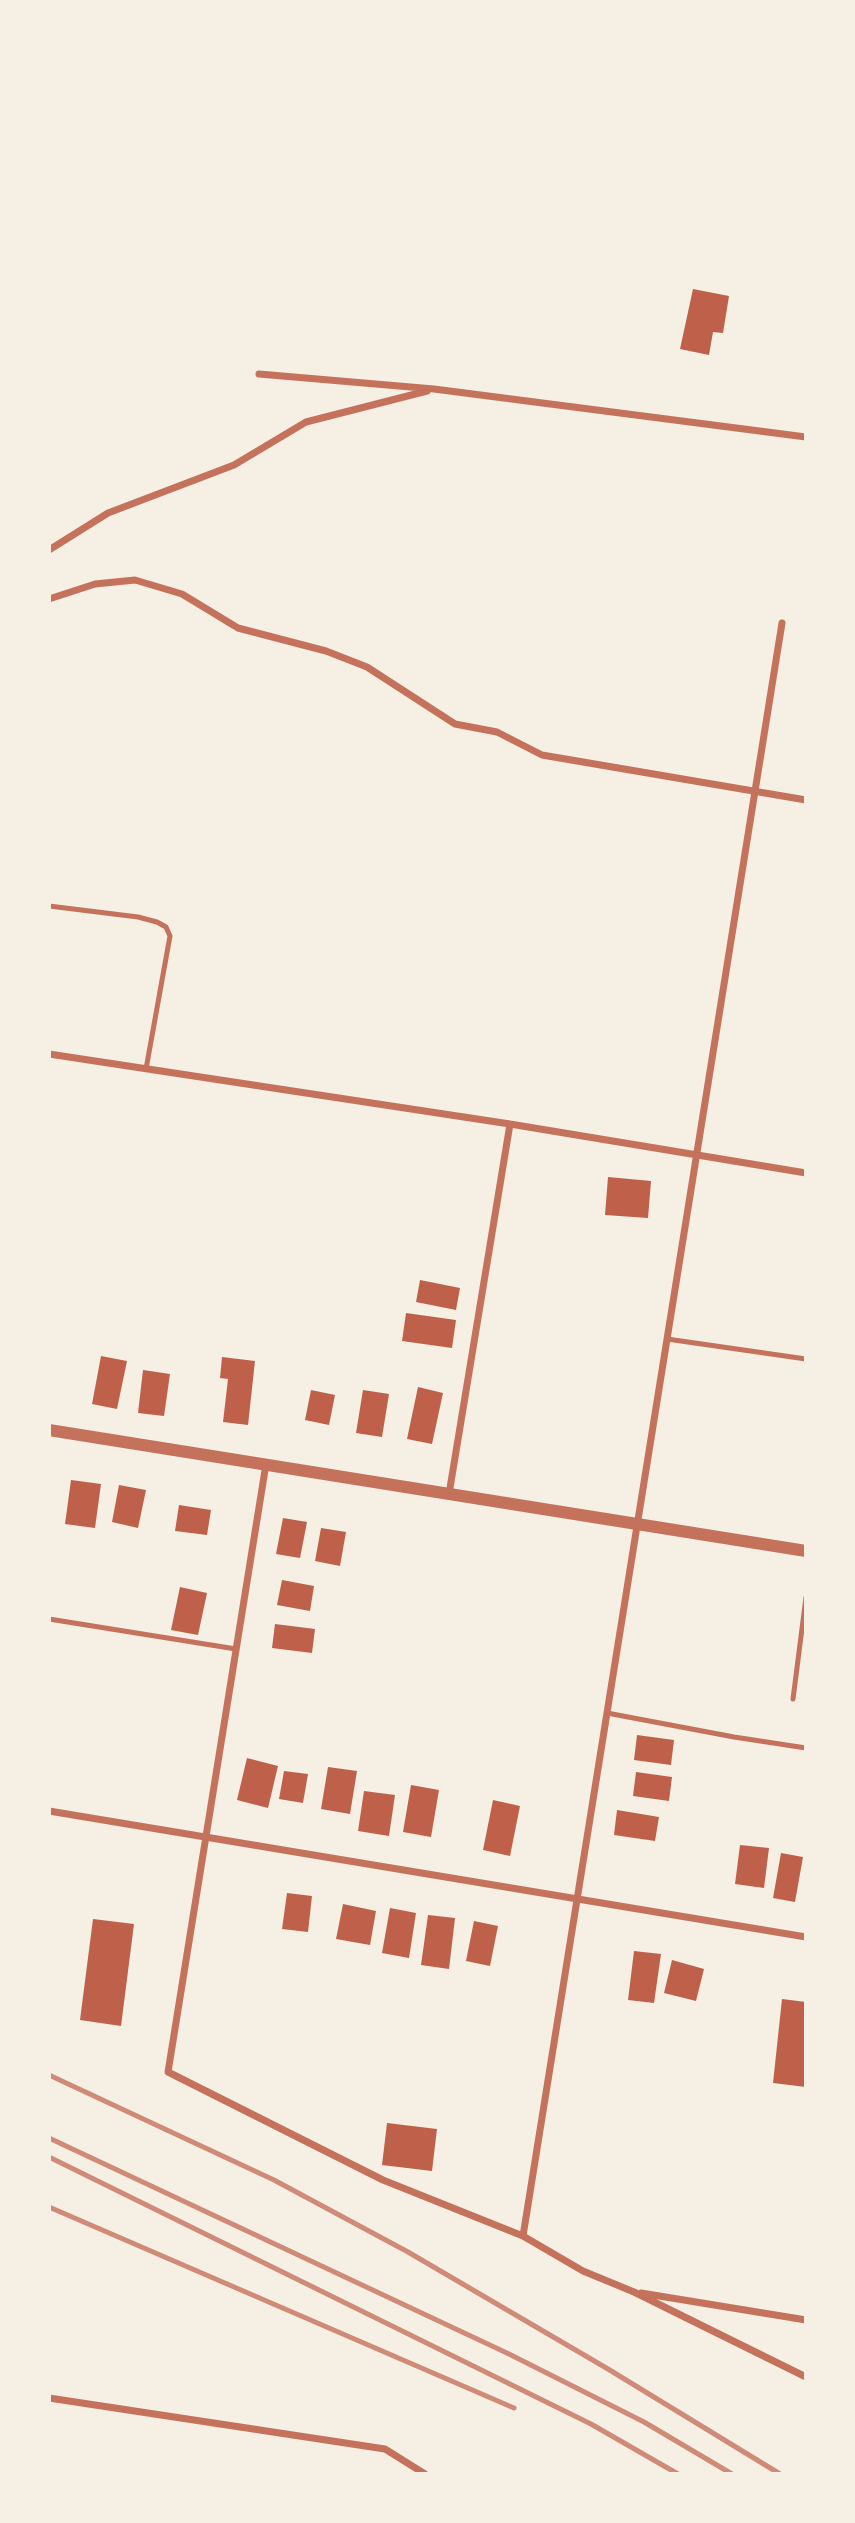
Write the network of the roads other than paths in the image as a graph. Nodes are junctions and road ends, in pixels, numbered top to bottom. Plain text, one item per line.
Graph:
1 (259, 374) dead end
2 (434, 389) junction
3 (806, 437) edge
4 (49, 550) edge
5 (49, 599) edge
6 (782, 623) dead end
7 (755, 792) junction
8 (806, 800) edge
9 (49, 906) edge
10 (49, 1054) edge
11 (146, 1069) junction
12 (510, 1124) junction
13 (697, 1154) junction
14 (806, 1172) edge
15 (667, 1339) junction
16 (806, 1359) edge
17 (49, 1430) edge
18 (266, 1464) junction
19 (449, 1494) junction
20 (638, 1525) junction
21 (806, 1551) edge
22 (806, 1597) edge
23 (49, 1619) edge
24 (804, 1625) edge
25 (236, 1649) junction
26 (793, 1699) dead end
27 (607, 1713) junction
28 (806, 1748) edge
29 (49, 1811) edge
30 (206, 1838) junction
31 (577, 1899) junction
32 (806, 1937) edge
33 (523, 2236) junction
34 (634, 2292) junction
35 (806, 2320) edge
36 (806, 2377) edge
37 (49, 2398) edge
38 (425, 2474) edge

1 - 2 street
2 - 3 street
2 - 4 street
5 - 7 street
6 - 7 street
7 - 8 street
7 - 13 street
9 - 11 lane
10 - 11 street
11 - 12 street
12 - 13 street
12 - 19 street
13 - 14 street
13 - 15 street
15 - 16 lane
15 - 20 street
17 - 18 street
18 - 19 street
18 - 25 street
19 - 20 street
20 - 21 street
20 - 27 street
22 - 24 lane
23 - 25 lane
24 - 26 lane
25 - 30 street
27 - 28 lane
27 - 31 street
29 - 30 street
30 - 31 street
30 - 33 street
31 - 32 street
31 - 33 street
33 - 34 street
34 - 35 street
34 - 36 street
37 - 38 street

